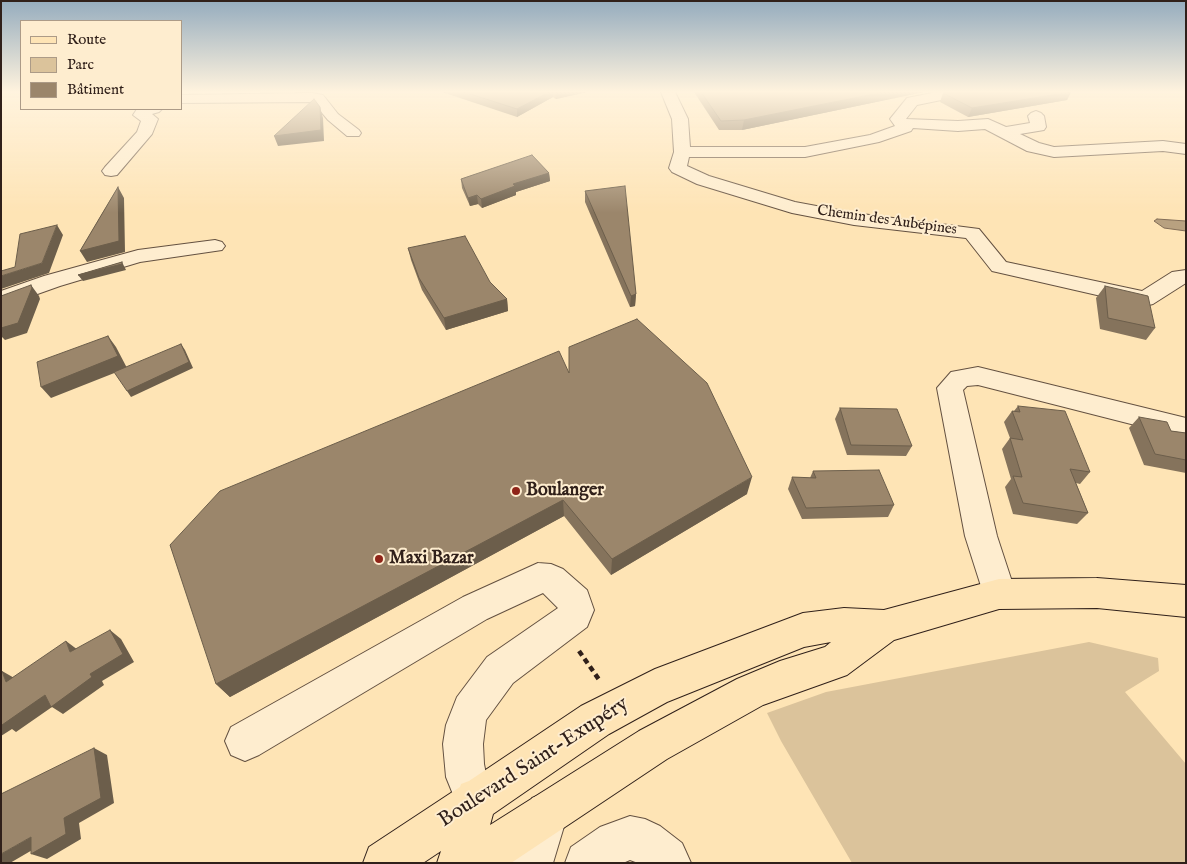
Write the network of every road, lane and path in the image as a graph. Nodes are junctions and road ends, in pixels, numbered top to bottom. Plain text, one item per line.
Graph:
1 (145, 132) edge
2 (681, 132) edge
3 (893, 132) edge
4 (1002, 132) edge
5 (1186, 149) edge
6 (682, 152) junction
7 (111, 171) dead end
8 (215, 246) dead end
9 (1186, 276) edge
10 (1, 300) edge
11 (1186, 428) edge
12 (999, 594) junction
13 (1186, 601) edge
14 (884, 626) junction
15 (577, 649) dead end
16 (594, 672) dead end
17 (245, 741) dead end
18 (476, 799) junction
19 (548, 813) junction
20 (385, 863) edge
21 (458, 863) edge
22 (474, 863) edge
23 (531, 863) edge
24 (587, 863) edge
25 (669, 863) edge

1 - 7 street
2 - 6 street, Chemin des Aubépines
3 - 6 street
4 - 5 street
6 - 9 street, Chemin des Aubépines
8 - 10 street
11 - 12 street
12 - 13 main road, Boulevard Saint-Exupéry
12 - 14 main road, Boulevard Saint-Exupéry
14 - 18 main road, Boulevard Saint-Exupéry
14 - 19 main road
15 - 16 path
17 - 18 street
18 - 20 main road, Boulevard Saint-Exupéry
18 - 21 main road
19 - 22 main road
19 - 23 street
24 - 25 street

